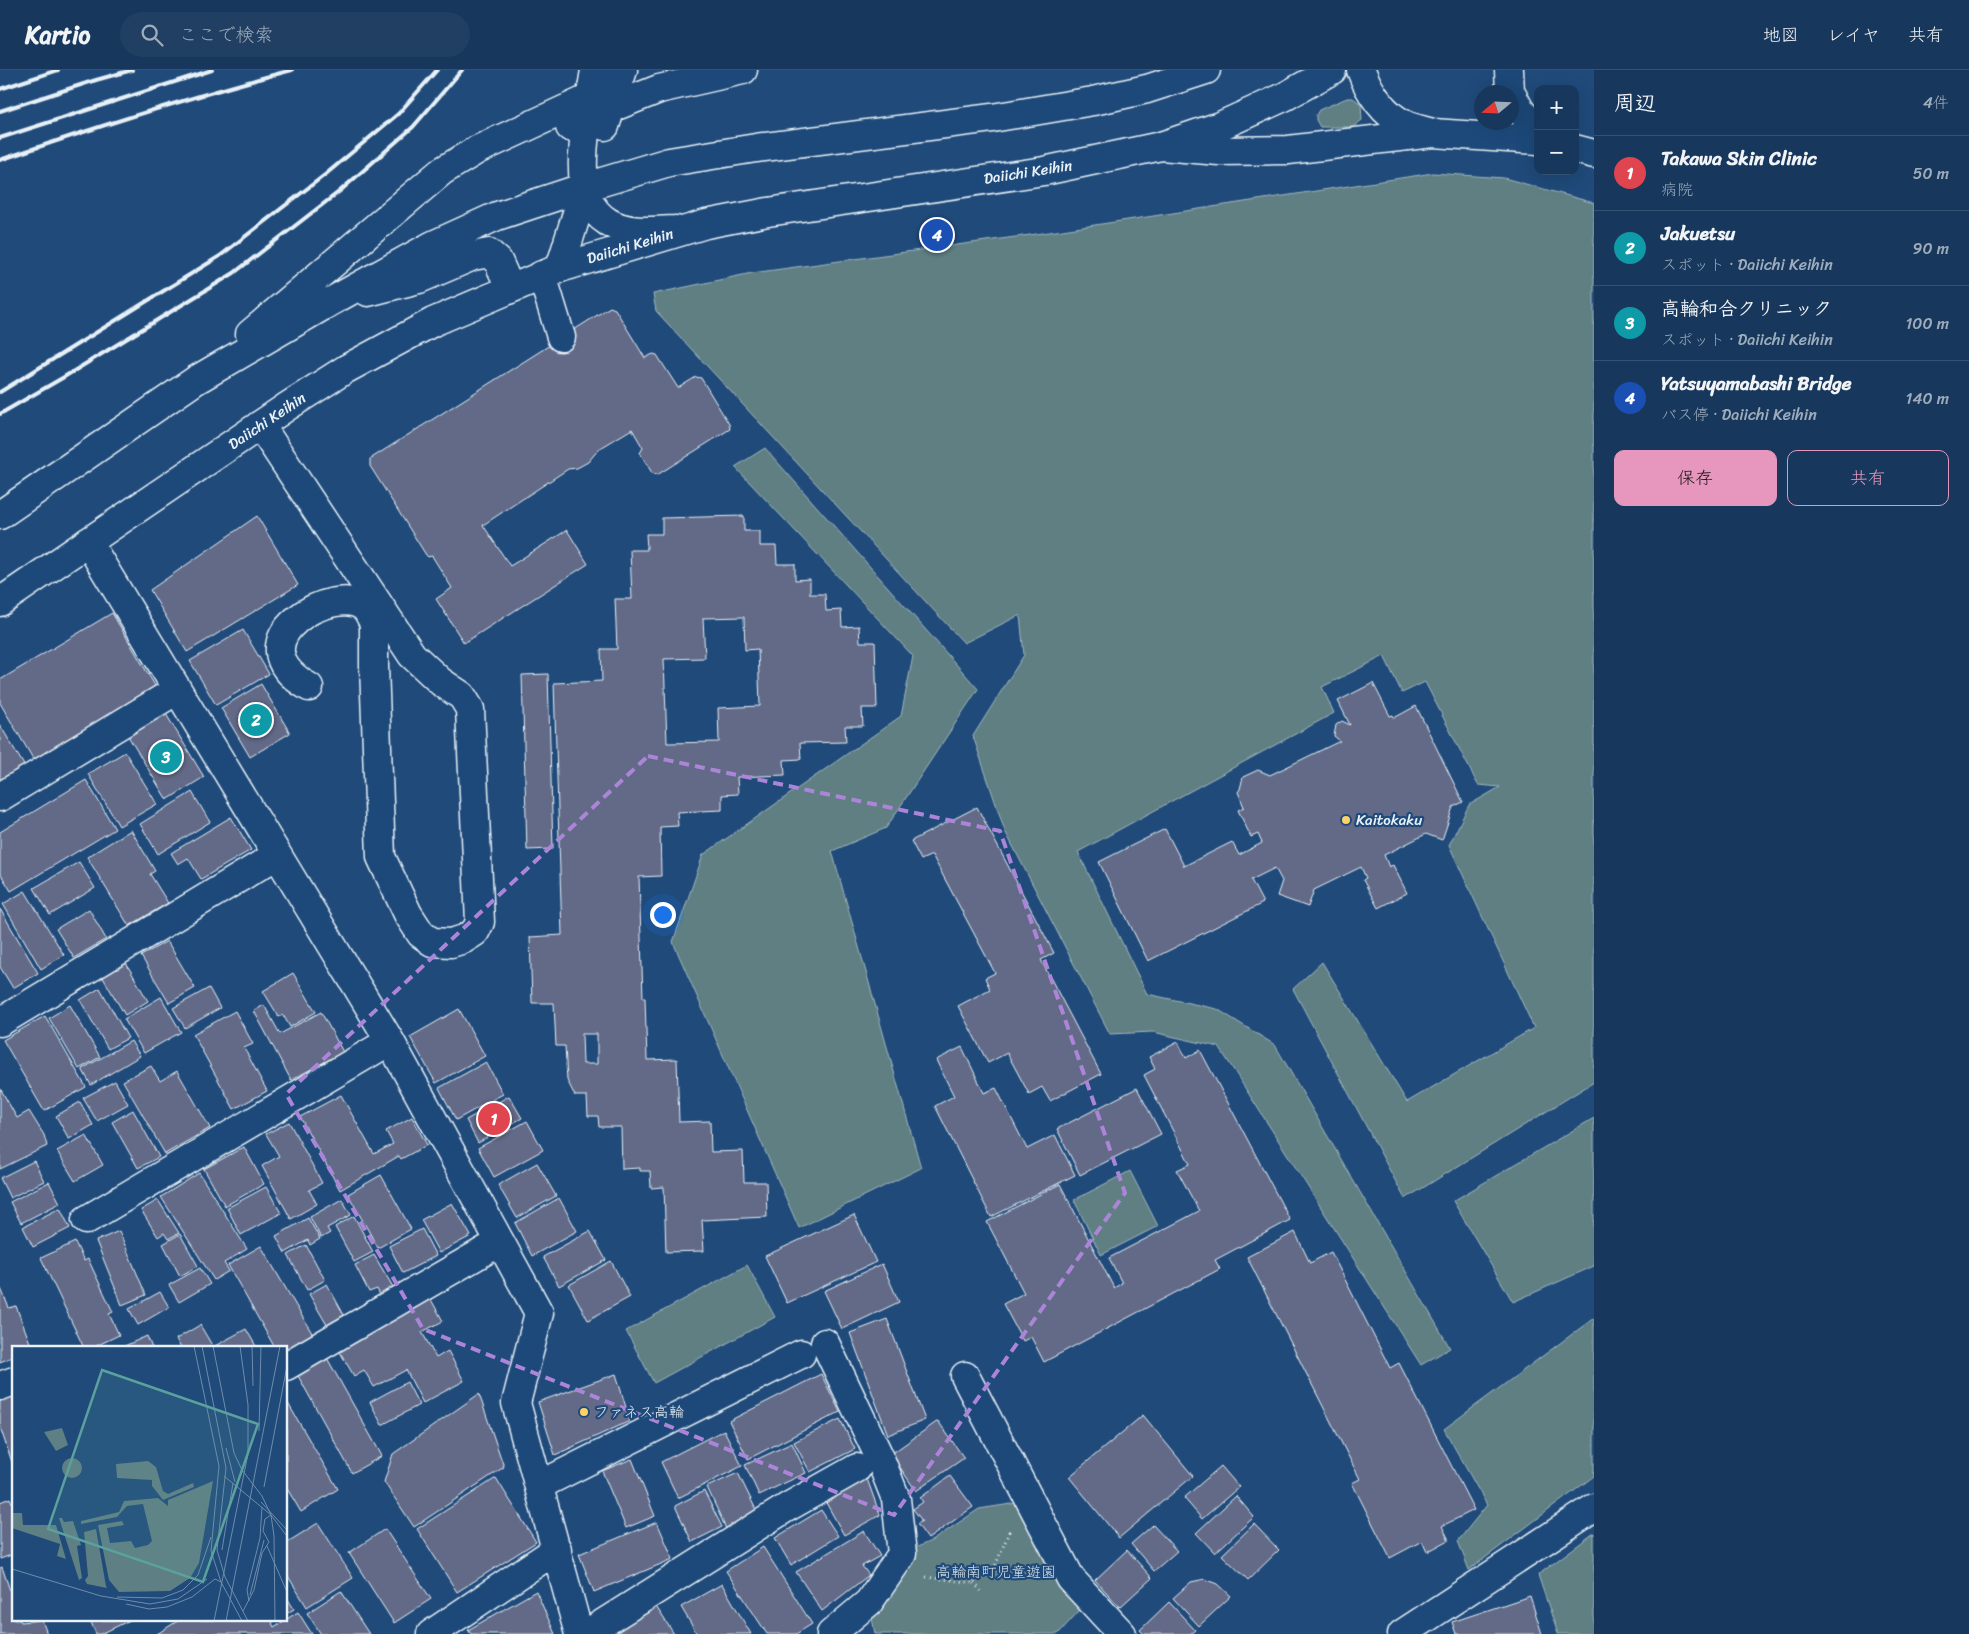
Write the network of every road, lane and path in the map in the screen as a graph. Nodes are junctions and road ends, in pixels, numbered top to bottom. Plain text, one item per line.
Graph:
1 (595, 70) edge
2 (623, 70) edge
3 (743, 70) edge
4 (1206, 70) edge
5 (1332, 70) edge
6 (1361, 70) edge
7 (1509, 70) edge
8 (1510, 85) edge
9 (597, 108) junction
10 (1519, 108) edge
11 (1537, 130) edge
12 (1433, 133) junction
13 (1534, 140) edge
14 (1161, 146) junction
15 (1579, 149) edge
16 (1594, 154) edge
17 (585, 187) junction
18 (685, 230) junction
19 (551, 272) junction
20 (510, 288) junction
21 (330, 302) junction
22 (561, 337) dead end
23 (196, 380) junction
24 (260, 425) junction
25 (0, 515) edge
26 (88, 542) junction
27 (374, 598) junction
28 (0, 602) edge
29 (375, 625) junction
30 (309, 687) dead end
31 (177, 690) junction
32 (0, 797) edge
33 (277, 855) junction
34 (0, 1022) edge
35 (390, 1041) junction
36 (86, 1220) dead end
37 (500, 1242) junction
38 (288, 1365) edge
39 (965, 1376) dead end
40 (12, 1381) edge
41 (0, 1386) edge
42 (857, 1468) dead end
43 (540, 1485) junction
44 (1594, 1508) edge
45 (1014, 1538) dead end
46 (557, 1549) junction
47 (954, 1581) dead end
48 (974, 1583) junction
49 (981, 1591) dead end
50 (1413, 1630) edge
51 (431, 1634) edge
52 (580, 1634) edge
53 (586, 1634) edge
54 (831, 1634) edge
55 (1122, 1634) edge

1 - 9 main road
2 - 9 main road
3 - 9 main road
4 - 17 main road
5 - 14 main road, Daiichi Keihin
6 - 12 main road
7 - 8 main road
9 - 17 main road
9 - 23 main road
10 - 11 main road
12 - 13 main road
12 - 14 main road
14 - 18 main road, Daiichi Keihin
15 - 16 main road
17 - 18 main road
17 - 19 main road
17 - 21 main road
18 - 19 main road, Daiichi Keihin
19 - 20 main road, Daiichi Keihin
19 - 22 main road
20 - 21 main road
20 - 24 main road, Daiichi Keihin
21 - 23 main road
23 - 25 main road
24 - 26 main road, Daiichi Keihin
24 - 27 main road
26 - 28 main road, Daiichi Keihin
26 - 31 main road
27 - 29 main road
27 - 29 main road
29 - 30 main road
31 - 32 main road
31 - 33 main road
33 - 34 main road
33 - 35 main road
35 - 36 main road
35 - 37 main road
37 - 38 main road
37 - 43 main road
39 - 55 main road
40 - 41 main road
42 - 53 main road
43 - 46 main road
43 - 54 main road
44 - 50 main road
45 - 48 path
46 - 51 main road
46 - 52 main road
47 - 48 path
48 - 49 path

